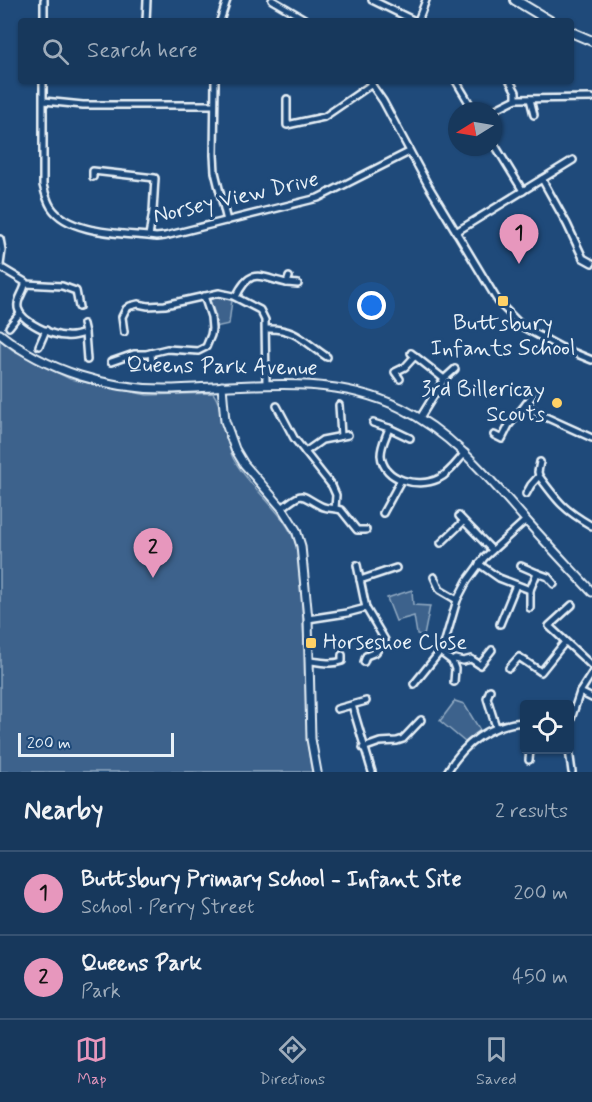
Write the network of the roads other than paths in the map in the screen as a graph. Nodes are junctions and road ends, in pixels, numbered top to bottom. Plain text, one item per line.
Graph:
1 (44, 0) edge
2 (147, 0) edge
3 (227, 0) edge
4 (272, 0) edge
5 (372, 0) edge
6 (426, 0) edge
7 (515, 0) edge
8 (44, 18) edge
9 (146, 18) edge
10 (221, 18) edge
11 (303, 18) edge
12 (410, 18) edge
13 (417, 18) edge
14 (545, 18) edge
15 (574, 33) edge
16 (592, 41) edge
17 (44, 84) edge
18 (215, 84) edge
19 (370, 84) edge
20 (372, 84) edge
21 (458, 84) edge
22 (512, 84) edge
23 (592, 98) edge
24 (286, 99) dead end
25 (516, 99) junction
26 (530, 99) junction
27 (44, 101) junction
28 (469, 102) edge
29 (214, 105) junction
30 (502, 106) edge
31 (534, 115) dead end
32 (409, 152) junction
33 (502, 156) edge
34 (573, 160) dead end
35 (93, 171) dead end
36 (542, 179) junction
37 (523, 191) junction
38 (226, 221) junction
39 (456, 232) junction
40 (149, 236) junction
41 (0, 239) edge
42 (592, 263) edge
43 (0, 266) edge
44 (79, 283) dead end
45 (26, 284) junction
46 (298, 284) dead end
47 (76, 291) junction
48 (204, 296) junction
49 (236, 297) junction
50 (148, 306) junction
51 (80, 307) dead end
52 (20, 313) junction
53 (147, 313) dead end
54 (83, 324) dead end
55 (9, 327) dead end
56 (267, 328) junction
57 (46, 330) junction
58 (124, 332) dead end
59 (85, 333) junction
60 (0, 334) edge
61 (308, 343) junction
62 (39, 346) dead end
63 (301, 348) dead end
64 (151, 353) junction
65 (327, 357) dead end
66 (87, 360) dead end
67 (592, 360) edge
68 (111, 362) dead end
69 (152, 365) dead end
70 (455, 369) dead end
71 (400, 379) dead end
72 (444, 379) junction
73 (266, 384) junction
74 (222, 386) junction
75 (532, 396) dead end
76 (526, 404) junction
77 (339, 405) dead end
78 (277, 406) dead end
79 (420, 418) junction
80 (373, 423) dead end
81 (389, 428) junction
82 (348, 435) dead end
83 (494, 435) dead end
84 (341, 436) junction
85 (410, 438) dead end
86 (592, 438) edge
87 (502, 439) junction
88 (499, 447) dead end
89 (305, 452) junction
90 (465, 453) junction
91 (540, 462) dead end
92 (539, 476) junction
93 (401, 480) junction
94 (526, 494) dead end
95 (282, 508) junction
96 (335, 508) junction
97 (383, 513) dead end
98 (459, 516) dead end
99 (526, 520) junction
100 (463, 522) junction
101 (592, 526) edge
102 (366, 530) dead end
103 (441, 543) dead end
104 (492, 550) junction
105 (479, 564) junction
106 (357, 565) dead end
107 (521, 566) dead end
108 (396, 568) dead end
109 (537, 573) junction
110 (434, 577) dead end
111 (360, 580) junction
112 (554, 584) dead end
113 (516, 585) junction
114 (530, 590) junction
115 (592, 592) edge
116 (458, 600) junction
117 (572, 605) dead end
118 (366, 608) junction
119 (530, 608) dead end
120 (308, 619) junction
121 (500, 624) dead end
122 (565, 642) junction
123 (492, 651) dead end
124 (440, 652) junction
125 (342, 655) dead end
126 (310, 661) junction
127 (452, 661) junction
128 (364, 662) dead end
129 (592, 666) edge
130 (509, 668) dead end
131 (592, 673) edge
132 (453, 682) dead end
133 (414, 684) dead end
134 (490, 690) dead end
135 (580, 692) junction
136 (592, 698) edge
137 (366, 701) dead end
138 (352, 705) junction
139 (337, 709) dead end
140 (574, 710) edge
141 (421, 720) dead end
142 (520, 723) edge
143 (496, 727) junction
144 (363, 748) junction
145 (530, 754) edge
146 (570, 754) edge
147 (529, 760) dead end
148 (317, 772) edge
149 (372, 772) edge
150 (447, 772) edge
151 (572, 772) edge

1 - 8 street
2 - 9 street
3 - 10 street
4 - 11 street
5 - 12 street
6 - 13 street
7 - 14 main road
15 - 16 main road
17 - 27 street, Norsey View Drive
18 - 29 street
19 - 24 street
20 - 32 street
21 - 28 street
22 - 25 street
23 - 26 street
25 - 26 street
25 - 30 street
26 - 31 street
27 - 29 street
27 - 40 street, Norsey View Drive
29 - 38 street
32 - 38 street, Norsey View Drive
32 - 39 street
33 - 37 street
34 - 36 street
35 - 40 street
36 - 37 street
36 - 42 street
37 - 39 street
38 - 40 street, Norsey View Drive
39 - 67 street
41 - 43 street
43 - 45 street
44 - 47 street
45 - 47 street
45 - 52 street
46 - 49 street
47 - 51 street
48 - 49 street
48 - 50 street
48 - 64 street
49 - 56 street
50 - 53 street
50 - 58 street
52 - 55 street
52 - 57 street
54 - 59 street
56 - 61 street
56 - 73 street
57 - 59 street
57 - 62 street
59 - 66 street
60 - 74 street, Queens Park Avenue
61 - 63 street
61 - 65 street
64 - 68 street
64 - 69 street
70 - 72 street
71 - 72 street
72 - 79 street
73 - 74 street, Queens Park Avenue
73 - 79 street, Queens Park Avenue
74 - 95 street
75 - 76 street
76 - 86 street
76 - 87 street
77 - 84 street
78 - 89 street
79 - 90 street, Queens Park Avenue
80 - 81 street
81 - 85 street
81 - 93 street
82 - 84 street
83 - 87 street
84 - 89 street
87 - 88 street
89 - 96 street
90 - 93 street
90 - 99 street, Queens Park Avenue
91 - 92 street
92 - 94 street
92 - 101 street
93 - 97 street
95 - 96 street
95 - 120 street
96 - 102 street
98 - 100 street
99 - 104 street
99 - 115 street, Queens Park Avenue
100 - 103 street
100 - 104 street
104 - 105 street
105 - 113 street
105 - 116 street
106 - 111 street
107 - 109 street
108 - 111 street
109 - 112 street
109 - 114 street
110 - 116 street
111 - 118 street
113 - 114 street
113 - 121 street
114 - 119 street
116 - 124 street
117 - 122 street
118 - 120 street
118 - 128 street
120 - 126 street
122 - 129 street
122 - 130 street
123 - 127 street
124 - 127 street
124 - 133 street
125 - 126 street
126 - 148 street
127 - 132 street
131 - 135 street
134 - 143 street
135 - 136 street
135 - 140 street
137 - 138 street
138 - 139 street
138 - 144 street
141 - 144 street
142 - 143 street
143 - 150 street
144 - 149 street
145 - 147 street
146 - 151 street

